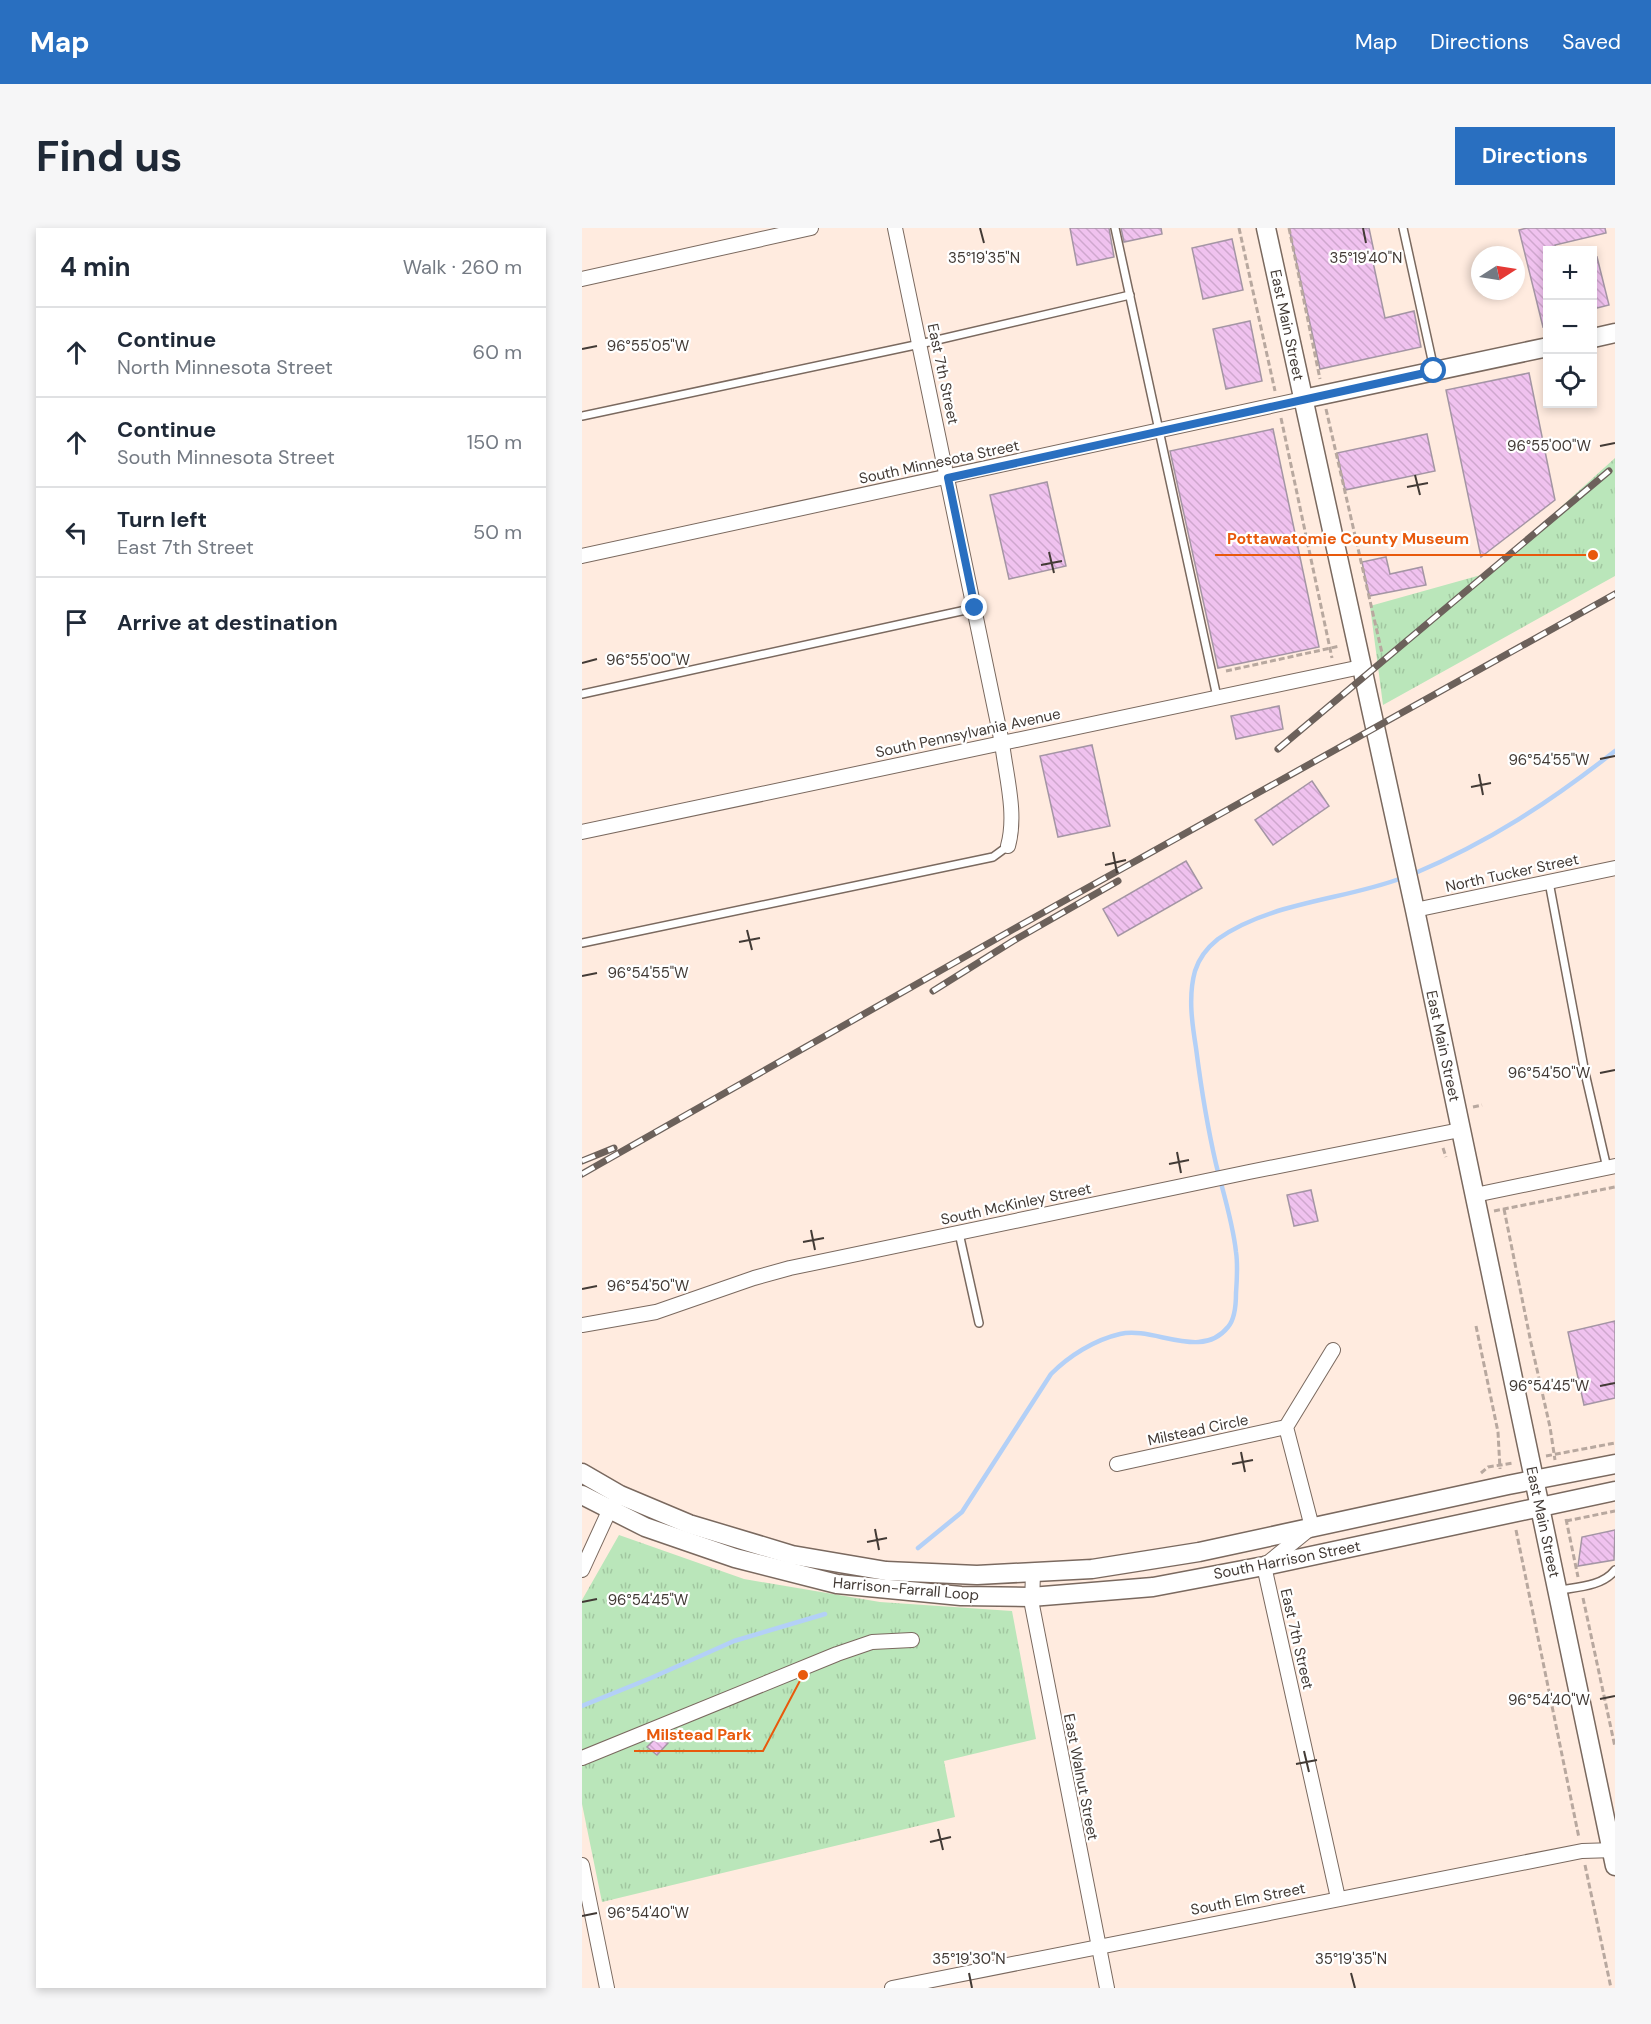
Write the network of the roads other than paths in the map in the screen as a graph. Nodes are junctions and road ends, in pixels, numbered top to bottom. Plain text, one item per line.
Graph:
1 (811, 228) edge
2 (895, 228) edge
3 (1115, 228) edge
4 (1266, 228) edge
5 (1403, 228) edge
6 (582, 279) edge
7 (1130, 295) junction
8 (1615, 333) edge
9 (1597, 337) edge
10 (920, 344) junction
11 (1543, 348) edge
12 (1434, 371) junction
13 (1303, 399) junction
14 (582, 416) edge
15 (1160, 431) junction
16 (948, 478) junction
17 (582, 556) edge
18 (975, 608) junction
19 (1361, 667) junction
20 (582, 694) edge
21 (1217, 698) junction
22 (1002, 743) junction
23 (582, 832) edge
24 (1008, 846) joint
25 (1615, 868) edge
26 (1549, 882) junction
27 (1414, 906) junction
28 (582, 943) edge
29 (1460, 1130) junction
30 (1611, 1167) edge
31 (1475, 1195) junction
32 (960, 1233) junction
33 (979, 1323) dead end
34 (582, 1325) edge
35 (1333, 1350) dead end
36 (1286, 1427) junction
37 (1118, 1464) dead end
38 (1615, 1464) edge
39 (582, 1473) edge
40 (1534, 1480) junction
41 (1615, 1491) edge
42 (582, 1495) edge
43 (615, 1502) junction
44 (1540, 1507) junction
45 (1312, 1527) junction
46 (583, 1566) edge
47 (1264, 1566) junction
48 (1615, 1570) edge
49 (1033, 1572) junction
50 (1558, 1591) junction
51 (1031, 1597) junction
52 (912, 1640) dead end
53 (582, 1758) edge
54 (1614, 1855) edge
55 (582, 1865) edge
56 (1338, 1898) junction
57 (588, 1924) edge
58 (1098, 1946) junction
59 (607, 1988) edge
60 (892, 1988) edge
61 (1107, 1988) edge

1 - 6 street
2 - 10 street, East 7th Street
3 - 7 lane
4 - 13 main road, East Main Street
5 - 12 lane
7 - 10 lane
7 - 15 lane
8 - 9 main road
10 - 14 lane
10 - 16 street, East 7th Street
11 - 12 main road
12 - 13 main road
13 - 15 street, South Minnesota Street
13 - 19 main road, East Main Street
15 - 16 street, South Minnesota Street
15 - 21 lane
16 - 17 street, South Minnesota Street
16 - 18 street, East 7th Street
18 - 20 lane
18 - 22 street, East 7th Street
19 - 21 street, South Pennsylvania Avenue
19 - 27 main road, East Main Street
21 - 22 street, South Pennsylvania Avenue
22 - 23 street, South Pennsylvania Avenue
22 - 24 street, East 7th Street
24 - 28 lane
25 - 26 street, North Tucker Street
26 - 27 street, North Tucker Street
26 - 30 lane
27 - 29 main road, East Main Street
29 - 31 main road, East Main Street
29 - 32 street, South McKinley Street
30 - 31 street
31 - 40 main road, East Main Street
32 - 33 lane
32 - 34 street, South McKinley Street
35 - 36 street
36 - 37 street, Milstead Circle
36 - 45 street
38 - 40 main road, South Harrison Street
39 - 43 main road, Harrison-Farrall Loop
40 - 44 main road, East Main Street
40 - 45 main road, South Harrison Street
41 - 44 main road, South Harrison Street
42 - 43 main road, Harrison-Farrall Loop
43 - 46 street
43 - 49 main road, Harrison-Farrall Loop
43 - 51 main road, Harrison-Farrall Loop
44 - 47 main road, South Harrison Street
44 - 50 main road, East Main Street
45 - 47 street
45 - 49 main road, South Harrison Street
47 - 51 main road, South Harrison Street
47 - 56 street, East 7th Street
48 - 50 lane
49 - 51 street, East Walnut Street
50 - 54 main road, East Main Street
51 - 58 street, East Walnut Street
52 - 53 street
54 - 56 street, South Elm Street
55 - 57 street
56 - 58 street, South Elm Street
57 - 59 street
58 - 60 street, South Elm Street
58 - 61 street, East Walnut Street

